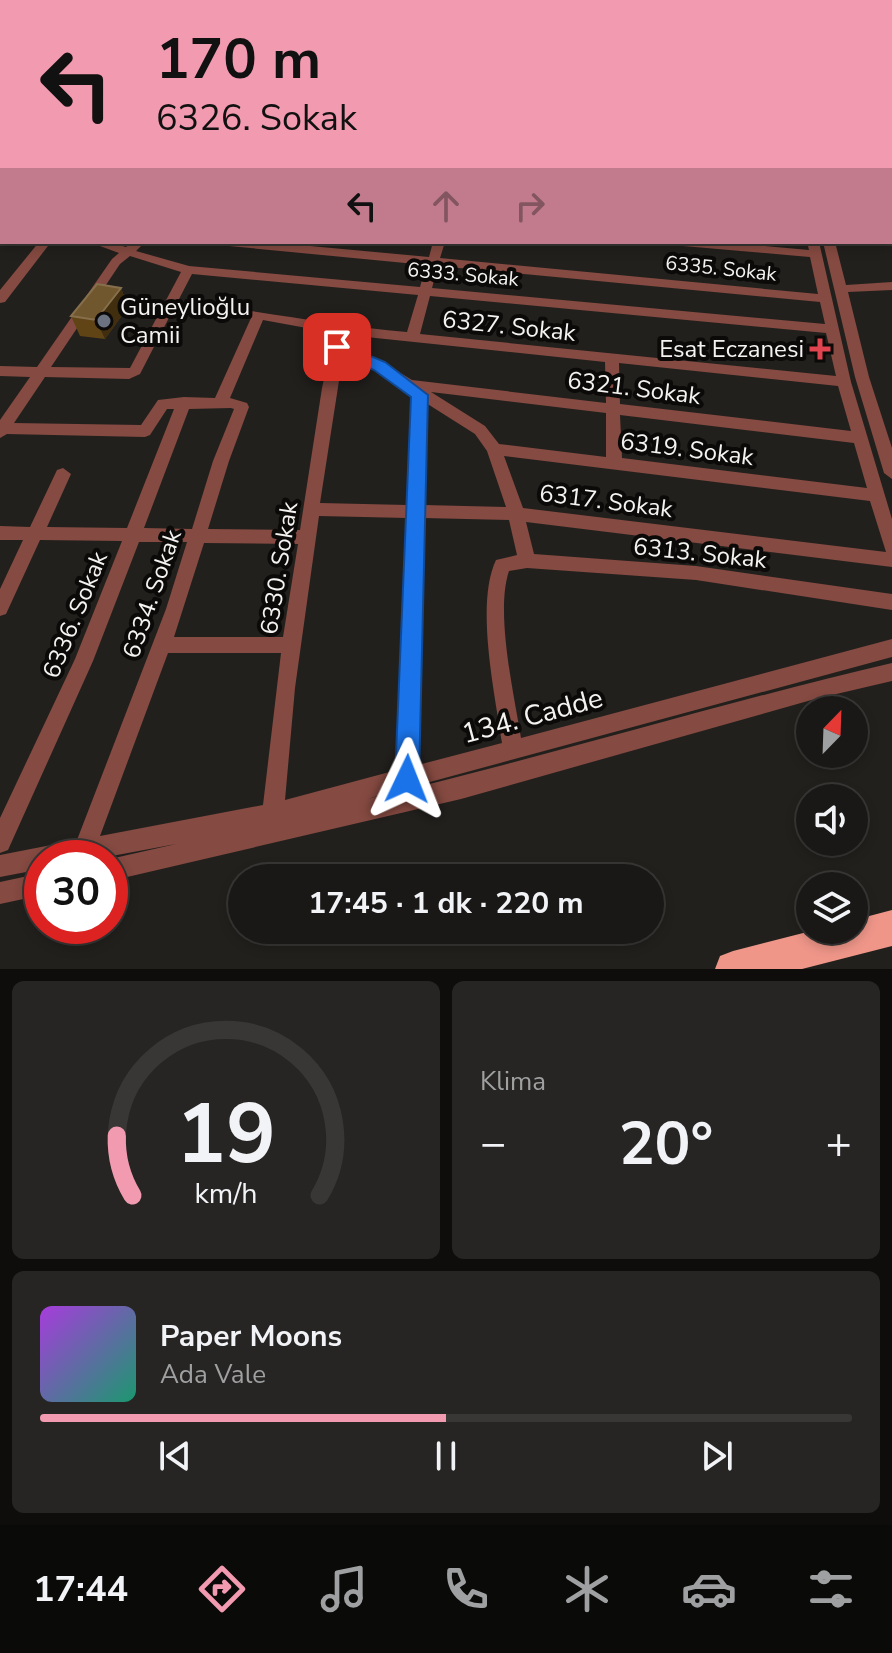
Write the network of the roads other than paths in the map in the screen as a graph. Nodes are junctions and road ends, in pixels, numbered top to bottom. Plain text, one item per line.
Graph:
1 (43, 244) edge
2 (101, 244) edge
3 (137, 244) edge
4 (249, 244) edge
5 (438, 244) edge
6 (727, 244) edge
7 (829, 244) edge
8 (815, 248) edge
9 (127, 252) junction
10 (433, 262) junction
11 (188, 270) junction
12 (892, 286) edge
13 (840, 289) junction
14 (423, 290) junction
15 (0, 299) edge
16 (826, 299) junction
17 (171, 304) junction
18 (258, 317) junction
19 (831, 329) junction
20 (412, 337) junction
21 (339, 339) junction
22 (612, 359) junction
23 (0, 371) edge
24 (39, 373) junction
25 (844, 382) junction
26 (412, 390) junction
27 (184, 402) junction
28 (220, 403) junction
29 (612, 407) junction
30 (1, 430) edge
31 (859, 438) junction
32 (494, 449) junction
33 (614, 464) junction
34 (892, 473) edge
35 (63, 474) dead end
36 (875, 495) junction
37 (313, 509) junction
38 (417, 509) junction
39 (516, 514) junction
40 (0, 533) edge
41 (35, 535) junction
42 (134, 536) junction
43 (196, 537) junction
44 (308, 537) junction
45 (892, 547) edge
46 (892, 560) edge
47 (527, 561) junction
48 (892, 602) edge
49 (0, 608) edge
50 (161, 645) junction
51 (292, 645) junction
52 (892, 648) edge
53 (892, 672) edge
54 (513, 750) junction
55 (407, 779) junction
56 (273, 814) junction
57 (88, 840) edge
58 (0, 842) edge
59 (128, 842) edge
60 (24, 862) edge
61 (0, 866) edge
62 (128, 866) edge
63 (24, 888) edge
64 (0, 893) edge
65 (892, 928) edge
66 (733, 969) edge

1 - 15 street
2 - 9 street, 6333. Sokak
3 - 9 street
4 - 10 street, 6335. Sokak
5 - 10 street
6 - 8 street
7 - 13 street
8 - 16 street
9 - 11 street, 6333. Sokak
9 - 24 street
10 - 14 street
10 - 16 street, 6335. Sokak
11 - 14 street, 6333. Sokak
11 - 17 street
12 - 13 street
13 - 34 street
14 - 19 street, 6333. Sokak
14 - 20 street
16 - 19 street
17 - 18 street, 6327. Sokak
17 - 24 street
18 - 21 street, 6327. Sokak
18 - 28 street
19 - 25 street
20 - 21 street, 6327. Sokak
20 - 22 street, 6327. Sokak
21 - 26 street
21 - 37 street, 6330. Sokak
22 - 25 street, 6327. Sokak
22 - 29 street
23 - 24 street
24 - 30 street
25 - 31 street
26 - 29 street, 6321. Sokak
26 - 32 street
26 - 38 street
27 - 28 street
27 - 30 street
27 - 42 street, 6336. Sokak
28 - 43 street, 6334. Sokak
29 - 31 street, 6321. Sokak
29 - 33 street
31 - 36 street
32 - 33 street, 6319. Sokak
32 - 39 street
33 - 36 street, 6319. Sokak
35 - 41 street
36 - 45 street
37 - 38 street, 6317. Sokak
37 - 44 street, 6330. Sokak
38 - 39 street, 6317. Sokak
38 - 55 street
39 - 46 street, 6317. Sokak
39 - 47 street
40 - 41 street
41 - 42 street
41 - 49 street
42 - 43 street
42 - 58 street, 6336. Sokak
43 - 44 street
43 - 50 street, 6334. Sokak
44 - 51 street, 6330. Sokak
47 - 48 street, 6313. Sokak
47 - 54 street, 6313. Sokak
50 - 51 street
50 - 57 street, 6334. Sokak
51 - 56 street, 6330. Sokak
52 - 54 street, 134. Cadde
53 - 62 street, 134. Cadde
54 - 55 street, 134. Cadde
55 - 56 street, 134. Cadde
56 - 59 street, 134. Cadde
60 - 61 street, 134. Cadde
63 - 64 street
65 - 66 highway

